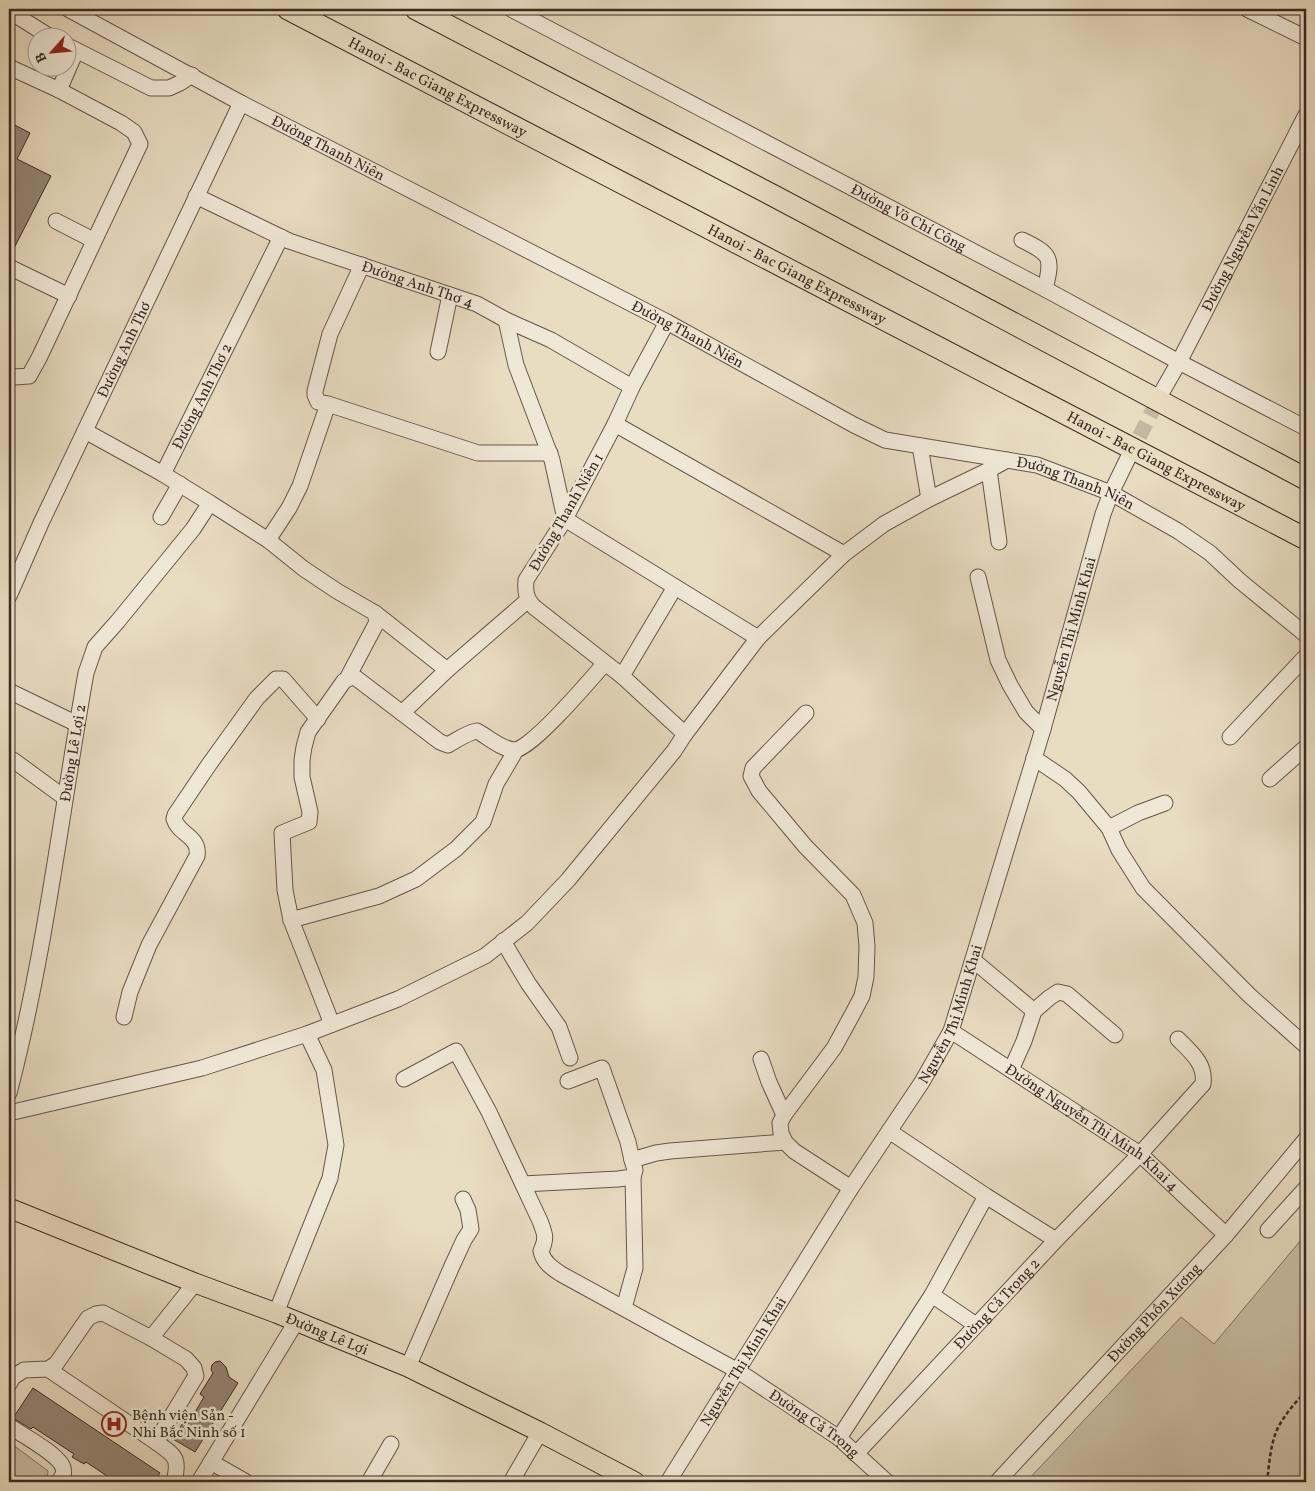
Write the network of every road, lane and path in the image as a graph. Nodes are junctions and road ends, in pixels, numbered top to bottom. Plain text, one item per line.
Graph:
1 (68, 9) edge
2 (288, 9) edge
3 (416, 9) edge
4 (511, 9) edge
5 (1247, 9) edge
6 (9, 11) edge
7 (36, 28) edge
8 (1306, 38) edge
9 (78, 52) edge
10 (9, 67) edge
11 (192, 75) junction
12 (63, 78) edge
13 (59, 90) junction
14 (241, 103) junction
15 (1306, 115) edge
16 (196, 196) junction
17 (56, 220) dead end
18 (281, 236) junction
19 (93, 240) junction
20 (1022, 240) dead end
21 (362, 265) junction
22 (9, 267) edge
23 (1045, 289) junction
24 (450, 295) junction
25 (69, 296) junction
26 (506, 320) junction
27 (667, 322) junction
28 (438, 352) dead end
29 (1179, 362) junction
30 (9, 375) edge
31 (632, 387) junction
32 (1163, 390) tunnel mouth
33 (328, 404) junction
34 (615, 424) junction
35 (1306, 428) edge
36 (85, 431) junction
37 (920, 446) junction
38 (550, 453) junction
39 (1128, 458) tunnel mouth
40 (1007, 460) junction
41 (989, 470) junction
42 (163, 474) junction
43 (1306, 479) edge
44 (180, 484) junction
45 (1110, 492) junction
46 (929, 499) junction
47 (210, 503) junction
48 (161, 517) dead end
49 (565, 520) junction
50 (1306, 539) edge
51 (268, 540) junction
52 (999, 542) dead end
53 (844, 554) junction
54 (978, 578) dead end
55 (675, 587) junction
56 (9, 596) edge
57 (528, 600) junction
58 (375, 613) junction
59 (1306, 635) edge
60 (758, 638) junction
61 (1306, 656) edge
62 (605, 663) junction
63 (447, 670) junction
64 (622, 676) junction
65 (348, 678) junction
66 (9, 691) edge
67 (402, 713) junction
68 (806, 713) dead end
69 (318, 720) junction
70 (77, 724) junction
71 (1043, 729) junction
72 (685, 734) junction
73 (1230, 737) dead end
74 (1306, 746) edge
75 (516, 750) junction
76 (1034, 758) junction
77 (9, 762) edge
78 (1270, 779) dead end
79 (65, 798) junction
80 (1165, 803) dead end
81 (1109, 828) junction
82 (291, 920) junction
83 (503, 941) junction
84 (974, 960) junction
85 (1034, 1011) junction
86 (124, 1017) dead end
87 (332, 1024) junction
88 (951, 1031) junction
89 (308, 1034) junction
90 (1116, 1035) dead end
91 (1178, 1039) dead end
92 (1306, 1046) edge
93 (570, 1058) dead end
94 (761, 1059) dead end
95 (1011, 1070) junction
96 (404, 1079) dead end
97 (568, 1081) dead end
98 (9, 1094) edge
99 (9, 1113) edge
100 (784, 1115) junction
101 (889, 1131) junction
102 (1306, 1139) edge
103 (785, 1142) junction
104 (1140, 1154) junction
105 (632, 1160) junction
106 (633, 1177) junction
107 (523, 1184) junction
108 (851, 1188) junction
109 (1306, 1188) edge
110 (986, 1196) junction
111 (463, 1199) dead end
112 (9, 1208) edge
113 (1268, 1230) dead end
114 (1226, 1235) junction
115 (1056, 1240) junction
116 (195, 1283) junction
117 (932, 1295) junction
118 (624, 1308) junction
119 (276, 1313) junction
120 (296, 1322) junction
121 (976, 1325) junction
122 (151, 1338) junction
123 (408, 1367) junction
124 (48, 1369) junction
125 (738, 1371) junction
126 (9, 1384) edge
127 (1306, 1391) edge
128 (9, 1426) edge
129 (540, 1432) junction
130 (839, 1438) junction
131 (156, 1442) junction
132 (391, 1444) dead end
133 (856, 1454) junction
134 (211, 1462) junction
135 (58, 1482) edge
136 (174, 1482) edge
137 (199, 1482) edge
138 (246, 1482) edge
139 (369, 1482) edge
140 (511, 1482) edge
141 (635, 1482) edge
142 (668, 1482) edge
143 (887, 1482) edge
144 (997, 1482) edge
145 (1268, 1482) edge

1 - 11 street, Đường Thanh Niên
2 - 50 highway, Hanoi - Bac Giang Expressway
3 - 43 highway
4 - 23 street, Đường Võ Chí Công
5 - 8 street
6 - 7 street
9 - 11 street
10 - 13 street
11 - 14 street, Đường Thanh Niên
12 - 13 street
13 - 19 street
14 - 16 street, Đường Anh Thơ
14 - 27 street, Đường Thanh Niên
15 - 29 street, Đường Nguyễn Văn Linh
16 - 18 street, Đường Anh Thơ 4
16 - 36 street, Đường Anh Thơ
17 - 19 street
18 - 21 street, Đường Anh Thơ 4
18 - 42 street, Đường Anh Thơ 2
19 - 25 street
20 - 23 street
21 - 24 street, Đường Anh Thơ 4
21 - 33 street
22 - 25 street
23 - 29 street, Đường Võ Chí Công
24 - 26 street, Đường Anh Thơ 4
24 - 28 street
25 - 30 street
26 - 31 street, Đường Anh Thơ 4
26 - 38 street
27 - 31 street, Đường Thanh Niên 1
27 - 37 street, Đường Thanh Niên
29 - 32 street, Đường Nguyễn Văn Linh
29 - 35 street, Đường Võ Chí Công
31 - 34 street, Đường Thanh Niên 1
33 - 38 street
33 - 51 street
34 - 49 street, Đường Thanh Niên 1
34 - 53 street
36 - 42 street
36 - 56 street, Đường Anh Thơ
37 - 40 street, Đường Thanh Niên
37 - 46 street
38 - 49 street
39 - 45 street, Nguyễn Thị Minh Khai
40 - 41 street
40 - 45 street, Đường Thanh Niên
41 - 46 street
41 - 52 street
42 - 44 street
44 - 47 street
44 - 48 street
45 - 59 street, Đường Thanh Niên
45 - 71 street, Nguyễn Thị Minh Khai
46 - 53 street
47 - 51 street
47 - 70 street, Đường Lê Lợi 2
49 - 55 street
49 - 57 street, Đường Thanh Niên 1
51 - 58 street
53 - 60 street
54 - 71 street
55 - 60 street
55 - 64 street
57 - 62 street
57 - 63 street
58 - 63 street
58 - 65 street
60 - 72 street
61 - 73 street
62 - 64 street
62 - 75 street
63 - 67 street
64 - 72 street
65 - 67 street
65 - 69 street
66 - 70 street
67 - 75 street
68 - 100 street
69 - 82 street
69 - 86 street
70 - 79 street, Đường Lê Lợi 2
71 - 76 street, Nguyễn Thị Minh Khai
72 - 83 street
74 - 78 street
75 - 82 street
76 - 81 street
76 - 84 street, Nguyễn Thị Minh Khai
77 - 79 street
79 - 98 street, Đường Lê Lợi 2
80 - 81 street
81 - 92 street
82 - 87 street
83 - 87 street
83 - 93 street
84 - 85 street
84 - 88 street, Nguyễn Thị Minh Khai
85 - 90 street
85 - 95 street
87 - 89 street
88 - 95 street, Đường Nguyễn Thị Minh Khai 4
88 - 101 street, Nguyễn Thị Minh Khai
89 - 99 street
89 - 119 street
91 - 104 street, Đường Cả Trọng 2
94 - 100 street
95 - 104 street, Đường Nguyễn Thị Minh Khai 4
96 - 107 street
97 - 105 street
100 - 103 street
101 - 108 street, Nguyễn Thị Minh Khai
101 - 110 street
102 - 114 street, Đường Phồn Xương
103 - 105 street
103 - 108 street
104 - 114 street, Đường Nguyễn Thị Minh Khai 4
104 - 115 street, Đường Cả Trọng 2
105 - 106 street
106 - 107 street
106 - 118 street
107 - 118 street, Đường Cả Trọng
108 - 125 street, Nguyễn Thị Minh Khai
109 - 113 street
110 - 115 street
110 - 117 street
111 - 123 street
112 - 116 main road, Đường Lê Lợi
114 - 144 street, Đường Phồn Xương
115 - 121 street, Đường Cả Trọng 2
116 - 119 main road, Đường Lê Lợi
116 - 122 street
117 - 121 street
117 - 130 street
118 - 125 street, Đường Cả Trọng
119 - 120 main road, Đường Lê Lợi
120 - 123 main road, Đường Lê Lợi
120 - 134 street
121 - 133 street, Đường Cả Trọng 2
122 - 124 street
122 - 131 street
123 - 129 main road, Đường Lê Lợi
124 - 126 street
124 - 131 street
125 - 130 street, Đường Cả Trọng
125 - 142 street, Nguyễn Thị Minh Khai
127 - 145 path
128 - 135 street
129 - 140 street
129 - 141 main road, Đường Lê Lợi
130 - 133 street, Đường Cả Trọng
131 - 136 street
132 - 139 street
133 - 143 street, Đường Cả Trọng
134 - 137 street
134 - 138 street

